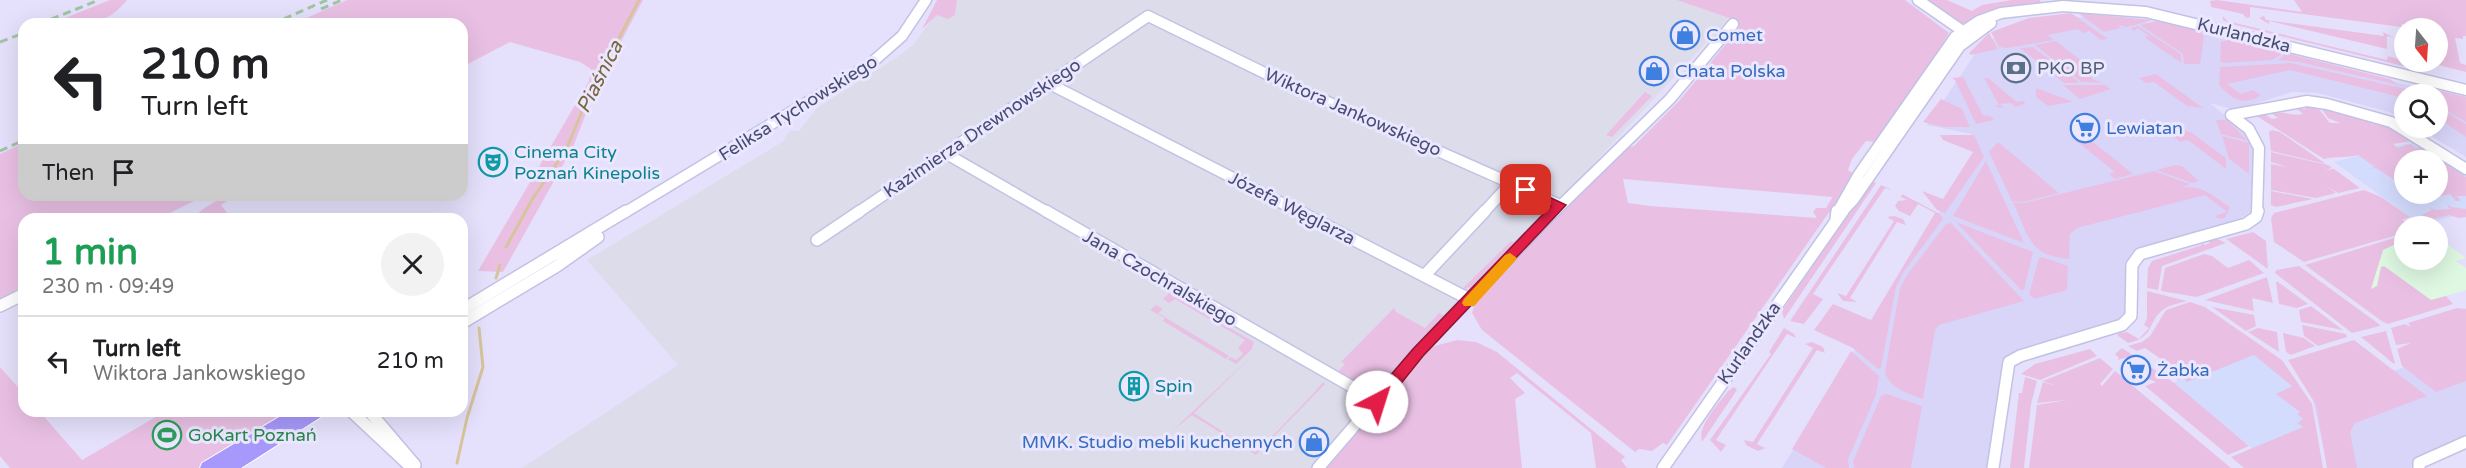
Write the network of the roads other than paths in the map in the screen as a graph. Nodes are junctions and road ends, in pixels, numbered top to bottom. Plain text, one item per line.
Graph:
1 (926, 0) edge
2 (1918, 0) edge
3 (1148, 16) joint
4 (1733, 24) dead end
5 (1966, 33) junction
6 (1048, 83) junction
7 (2466, 90) edge
8 (945, 153) junction
9 (2466, 169) edge
10 (1511, 183) junction
11 (652, 198) junction
12 (1560, 205) junction
13 (817, 240) dead end
14 (524, 273) junction
15 (1424, 276) junction
16 (535, 279) junction
17 (18, 297) edge
18 (1471, 300) junction
19 (0, 306) edge
20 (468, 306) edge
21 (468, 319) edge
22 (1377, 402) junction
23 (291, 417) edge
24 (309, 417) edge
25 (357, 417) edge
26 (375, 417) edge
27 (2466, 442) edge
28 (208, 468) edge
29 (228, 468) edge
30 (414, 468) edge
31 (1318, 468) edge
32 (1663, 468) edge
33 (1993, 468) edge
34 (2419, 468) edge

1 - 11 street, Feliksa Tychowskiego
2 - 5 street
3 - 6 street, Kazimierza Drewnowskiego
3 - 10 street, Wiktora Jankowskiego
4 - 12 street
5 - 7 street, Kurlandzka
5 - 32 street, Kurlandzka
6 - 8 street, Kazimierza Drewnowskiego
6 - 15 street, Józefa Węglarza
8 - 13 street, Kazimierza Drewnowskiego
8 - 22 street, Jana Czochralskiego
9 - 33 street
10 - 12 street, Wiktora Jankowskiego
10 - 15 street
11 - 14 street, Feliksa Tychowskiego
11 - 16 street, Feliksa Tychowskiego
12 - 18 street
14 - 16 street
14 - 20 street, Feliksa Tychowskiego
15 - 18 street, Józefa Węglarza
16 - 21 street, Feliksa Tychowskiego
17 - 19 street
18 - 22 street
22 - 31 street
23 - 28 main road
24 - 29 main road
25 - 30 street
26 - 30 street
27 - 34 street

